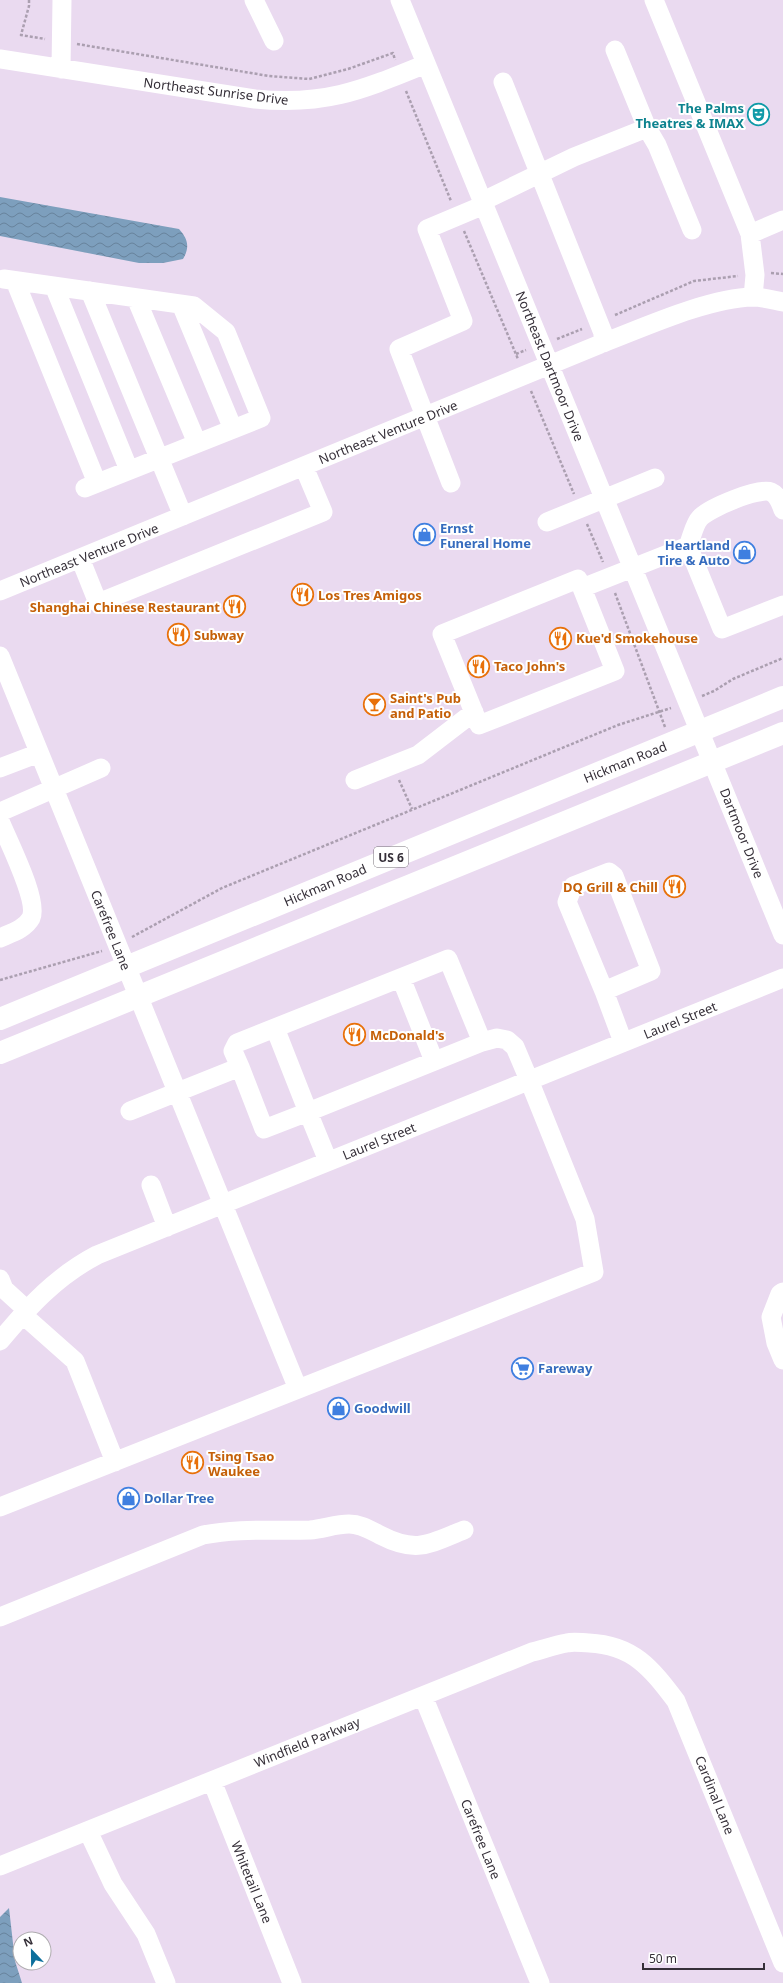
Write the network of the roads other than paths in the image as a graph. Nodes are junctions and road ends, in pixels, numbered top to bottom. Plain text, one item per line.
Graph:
1 (62, 0) edge
2 (254, 0) edge
3 (400, 0) edge
4 (654, 0) edge
5 (274, 41) dead end
6 (615, 50) dead end
7 (0, 59) edge
8 (426, 64) junction
9 (61, 69) junction
10 (503, 82) dead end
11 (647, 128) junction
12 (540, 173) junction
13 (484, 203) junction
14 (783, 220) edge
15 (692, 230) dead end
16 (750, 234) junction
17 (54, 286) junction
18 (90, 291) junction
19 (753, 297) junction
20 (136, 298) junction
21 (783, 302) edge
22 (181, 304) junction
23 (603, 344) junction
24 (550, 365) junction
25 (425, 417) junction
26 (233, 429) junction
27 (197, 443) junction
28 (159, 458) junction
29 (304, 466) junction
30 (129, 470) junction
31 (655, 478) dead end
32 (451, 483) dead end
33 (605, 499) junction
34 (783, 510) edge
35 (183, 516) junction
36 (547, 522) dead end
37 (688, 546) junction
38 (80, 558) junction
39 (634, 568) junction
40 (582, 588) junction
41 (0, 591) edge
42 (783, 605) edge
43 (0, 656) edge
44 (783, 697) edge
45 (474, 712) junction
46 (700, 732) junction
47 (783, 733) edge
48 (39, 753) junction
49 (713, 762) junction
50 (0, 768) edge
51 (101, 768) dead end
52 (355, 780) dead end
53 (54, 788) junction
54 (0, 812) edge
55 (0, 821) edge
56 (783, 935) edge
57 (0, 938) edge
58 (126, 968) junction
59 (400, 978) junction
60 (783, 978) edge
61 (604, 991) junction
62 (139, 996) junction
63 (0, 1019) edge
64 (275, 1028) junction
65 (482, 1042) junction
66 (623, 1042) junction
67 (0, 1053) edge
68 (434, 1061) junction
69 (240, 1067) junction
70 (529, 1080) junction
71 (178, 1092) junction
72 (130, 1111) dead end
73 (308, 1112) junction
74 (328, 1161) junction
75 (151, 1184) dead end
76 (224, 1204) junction
77 (167, 1227) junction
78 (0, 1279) edge
79 (783, 1292) edge
80 (24, 1312) junction
81 (0, 1341) edge
82 (783, 1360) edge
83 (298, 1389) junction
84 (115, 1462) junction
85 (0, 1507) edge
86 (464, 1530) dead end
87 (0, 1617) edge
88 (619, 1648) joint
89 (423, 1696) junction
90 (212, 1781) junction
91 (88, 1831) junction
92 (0, 1866) edge
93 (783, 1963) edge
94 (166, 1983) edge
95 (292, 1983) edge
96 (540, 1983) edge

1 - 9 street
2 - 5 street
3 - 8 street, Northeast Dartmoor Drive
4 - 16 street
6 - 11 street
7 - 9 street, Northeast Sunrise Drive
8 - 9 street, Northeast Sunrise Drive
8 - 13 street, Northeast Dartmoor Drive
10 - 12 street
11 - 12 street
11 - 15 street
12 - 13 street
12 - 23 street
13 - 24 street, Northeast Dartmoor Drive
13 - 25 street
14 - 16 street
16 - 19 street
17 - 18 street
17 - 30 street
17 - 30 street
18 - 20 street
18 - 28 street
19 - 21 street, Northeast Venture Drive
19 - 23 street, Northeast Venture Drive
20 - 22 street
20 - 27 street
22 - 26 street
22 - 26 street
23 - 24 street, Northeast Venture Drive
24 - 25 street, Northeast Venture Drive
24 - 33 street, Northeast Dartmoor Drive
25 - 29 street, Northeast Venture Drive
25 - 32 street
26 - 27 street
27 - 28 street
28 - 30 street
28 - 35 street
29 - 35 street, Northeast Venture Drive
29 - 38 street
31 - 33 street
33 - 36 street
33 - 39 street, Northeast Dartmoor Drive
34 - 37 street
35 - 38 street, Northeast Venture Drive
37 - 39 street
37 - 42 street
38 - 41 street, Northeast Venture Drive
39 - 40 street
39 - 46 street, Northeast Dartmoor Drive
40 - 45 street
40 - 45 street
43 - 48 street, Carefree Lane
44 - 46 highway, Hickman Road / US 6
45 - 52 street
46 - 49 street, Dartmoor Drive
46 - 58 highway, Hickman Road / US 6
47 - 49 highway, US 6
48 - 50 street
48 - 53 street, Carefree Lane
49 - 56 street, Dartmoor Drive
49 - 62 highway, US 6
51 - 53 street
53 - 54 street
53 - 58 street, Carefree Lane
55 - 57 street
58 - 62 street, Carefree Lane
58 - 63 highway, Hickman Road / US 6
59 - 64 street
59 - 65 street
59 - 68 street
60 - 66 street, Laurel Street
61 - 61 street
61 - 66 street
62 - 67 highway, US 6
62 - 71 street, Carefree Lane
64 - 69 street
64 - 73 street
65 - 68 street
65 - 70 street
66 - 70 street, Laurel Street
68 - 73 street
69 - 71 street
69 - 73 street
70 - 74 street, Laurel Street
70 - 83 street
71 - 72 street
71 - 76 street, Carefree Lane
73 - 74 street
74 - 76 street, Laurel Street
75 - 77 street
76 - 77 street, Laurel Street
76 - 83 street, Carefree Lane
77 - 80 street, Laurel Street
78 - 80 street
79 - 82 street
80 - 81 street, Laurel Street
80 - 84 street
83 - 84 street
84 - 85 street
86 - 87 street
88 - 89 street, Windfield Parkway
88 - 93 street, Cardinal Lane
89 - 90 street, Windfield Parkway
89 - 96 street, Carefree Lane
90 - 91 street, Windfield Parkway
90 - 95 street, Whitetail Lane
91 - 92 street, Windfield Parkway
91 - 94 street

